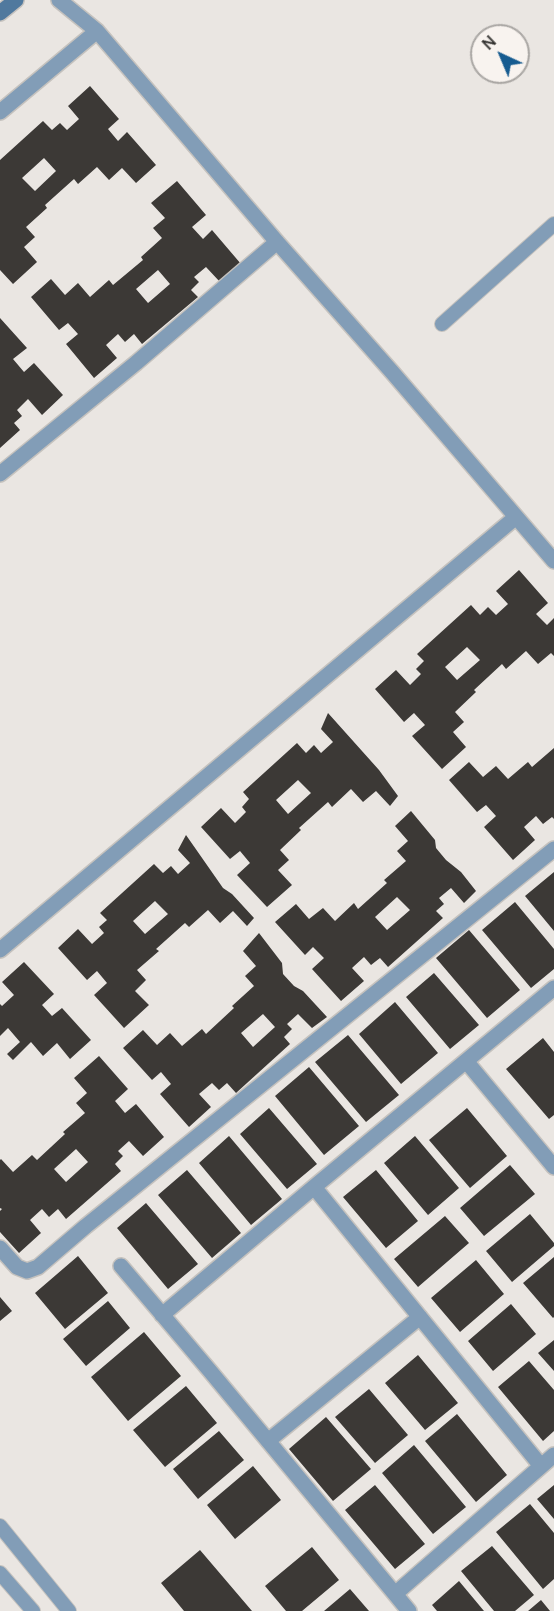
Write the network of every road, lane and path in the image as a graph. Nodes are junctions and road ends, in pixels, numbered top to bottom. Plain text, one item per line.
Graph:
1 (16, 0) edge
2 (59, 0) edge
3 (0, 13) edge
4 (97, 31) junction
5 (0, 112) edge
6 (554, 224) edge
7 (277, 242) junction
8 (442, 324) dead end
9 (0, 474) edge
10 (516, 517) junction
11 (554, 561) edge
12 (554, 849) edge
13 (0, 950) edge
14 (554, 988) edge
15 (466, 1061) junction
16 (554, 1167) edge
17 (314, 1187) junction
18 (0, 1248) edge
19 (121, 1266) dead end
20 (162, 1315) junction
21 (420, 1317) junction
22 (268, 1441) junction
23 (554, 1455) edge
24 (541, 1466) junction
25 (0, 1526) edge
26 (0, 1573) edge
27 (396, 1594) junction
28 (33, 1611) edge
29 (69, 1611) edge
30 (409, 1611) edge

1 - 3 street
2 - 4 street
4 - 5 street
4 - 7 street
6 - 8 lane
7 - 9 street
7 - 10 street
10 - 11 street
10 - 13 street
12 - 18 street
14 - 15 street
15 - 16 street
15 - 17 street
17 - 20 street
17 - 21 street
19 - 20 street
20 - 22 street
21 - 22 street
21 - 24 street
22 - 27 street
23 - 24 street
24 - 27 street
25 - 29 lane
26 - 28 lane
27 - 30 street

